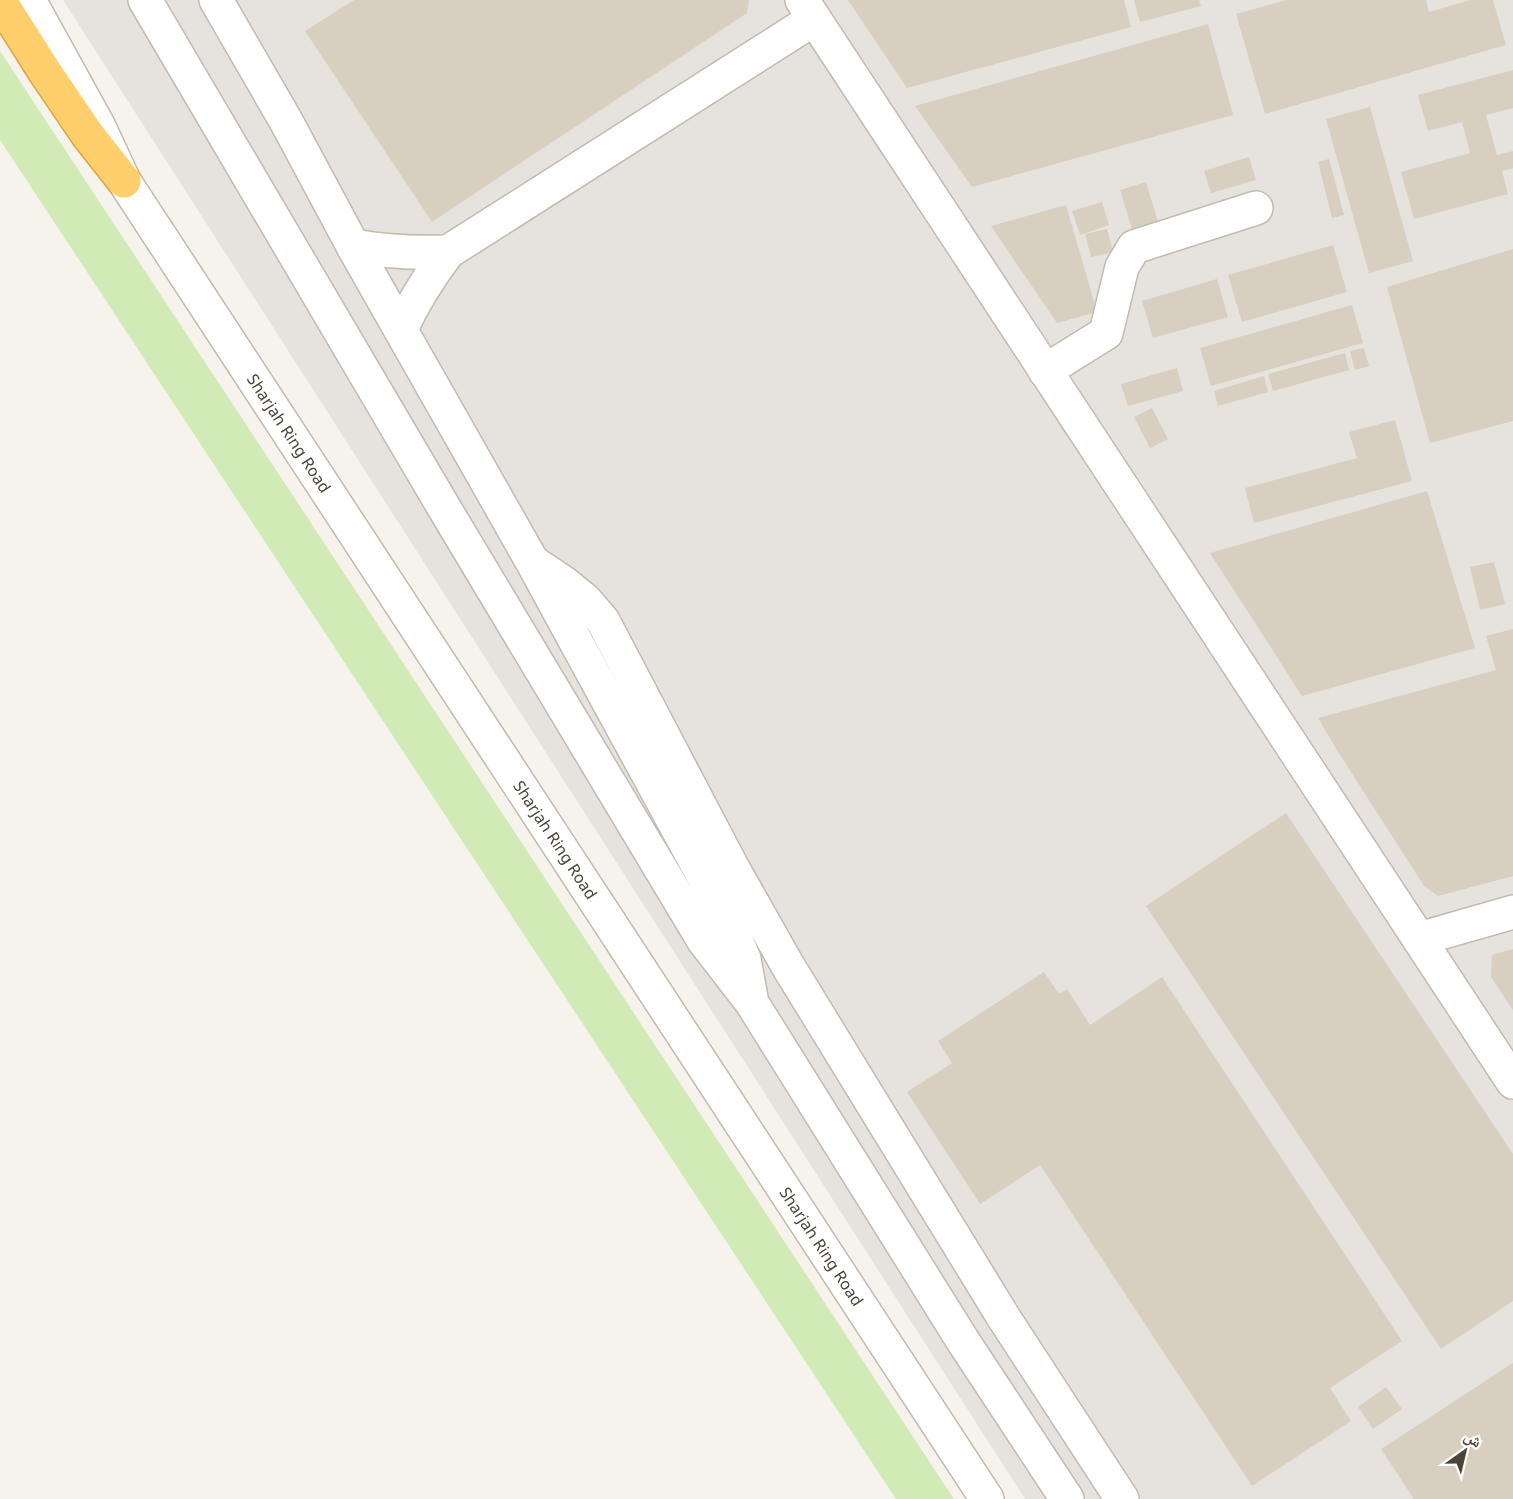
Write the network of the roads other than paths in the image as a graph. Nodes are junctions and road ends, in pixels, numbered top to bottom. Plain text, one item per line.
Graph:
1 (29, 0) edge
2 (145, 0) edge
3 (216, 0) edge
4 (0, 1) edge
5 (808, 10) edge
6 (124, 181) junction
7 (1256, 208) dead end
8 (353, 246) junction
9 (448, 252) junction
10 (401, 329) junction
11 (1045, 371) junction
12 (533, 563) junction
13 (1513, 912) edge
14 (1419, 939) junction
15 (752, 1003) junction
16 (1513, 1082) edge
17 (987, 1499) edge
18 (1067, 1499) edge
19 (1122, 1499) edge

1 - 6 street, Sharjah Ring Road
2 - 15 street
3 - 8 street
4 - 6 highway
5 - 9 street
5 - 11 street
6 - 17 street, Sharjah Ring Road
7 - 11 street
8 - 9 street
8 - 10 street
9 - 10 street
10 - 12 street
11 - 14 street
12 - 15 street
12 - 19 street
13 - 14 street
14 - 16 street
15 - 18 street

